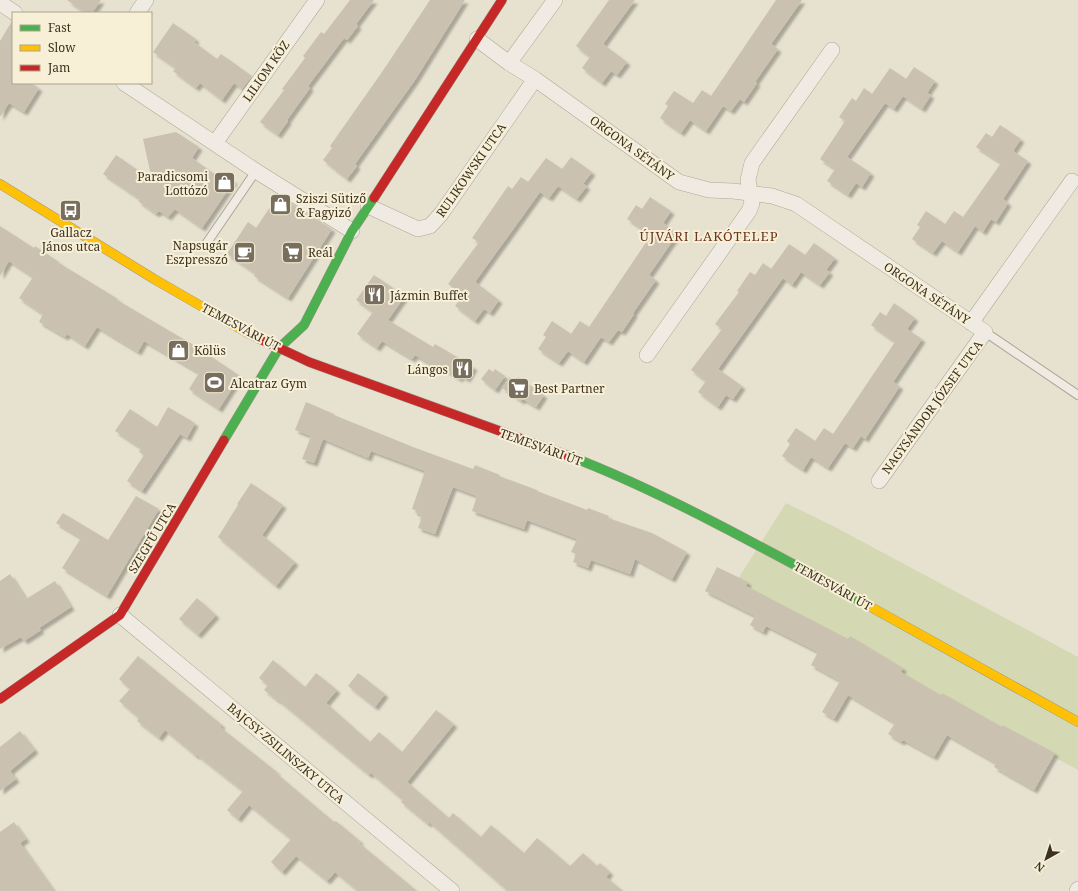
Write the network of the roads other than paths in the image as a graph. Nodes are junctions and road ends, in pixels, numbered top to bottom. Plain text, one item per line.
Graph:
1 (146, 0) edge
2 (317, 0) edge
3 (502, 0) edge
4 (555, 0) edge
5 (0, 3) edge
6 (14, 12) edge
7 (138, 12) edge
8 (477, 39) junction
9 (832, 50) dead end
10 (509, 63) junction
11 (536, 79) junction
12 (126, 84) edge
13 (215, 143) junction
14 (256, 171) junction
15 (1072, 181) dead end
16 (0, 184) edge
17 (749, 193) junction
18 (368, 206) junction
19 (352, 231) junction
20 (206, 244) dead end
21 (971, 323) junction
22 (985, 332) junction
23 (279, 348) junction
24 (647, 355) dead end
25 (1078, 395) edge
26 (879, 481) dead end
27 (120, 615) junction
28 (0, 699) edge
29 (1078, 722) edge
30 (452, 891) edge

1 - 7 street
2 - 13 street, LILIOM KÖZ
3 - 8 street
4 - 10 street
5 - 6 street
8 - 10 street, ORGONA SÉTÁNY
8 - 18 street
9 - 17 street
10 - 11 street, ORGONA SÉTÁNY
11 - 17 street, ORGONA SÉTÁNY
11 - 18 street, RULIKOWSKI UTCA
12 - 13 street
13 - 14 street
14 - 19 street
14 - 20 lane
15 - 21 street, NAGYSÁNDOR JÓZSEF UTCA
16 - 23 street, TEMESVÁRI ÚT
17 - 21 street, ORGONA SÉTÁNY
17 - 24 street
18 - 19 street
19 - 23 street
21 - 22 street, ORGONA SÉTÁNY
22 - 25 lane
22 - 26 street, NAGYSÁNDOR JÓZSEF UTCA
23 - 27 street, SZEGFŰ UTCA
23 - 29 street, TEMESVÁRI ÚT
27 - 28 street, SZEGFŰ UTCA
27 - 30 street, BAJCSY-ZSILINSZKY UTCA

